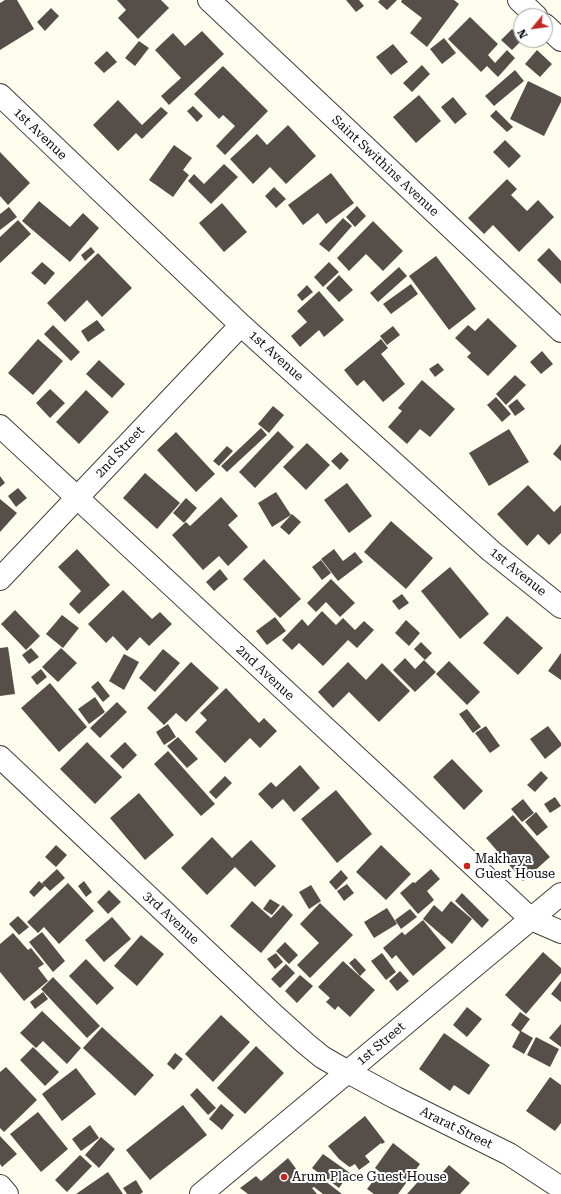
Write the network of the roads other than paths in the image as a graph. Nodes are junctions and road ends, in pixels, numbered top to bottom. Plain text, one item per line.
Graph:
1 (209, 0) edge
2 (519, 0) edge
3 (528, 8) edge
4 (553, 32) edge
5 (561, 40) edge
6 (0, 96) edge
7 (240, 324) junction
8 (561, 331) edge
9 (0, 426) edge
10 (77, 498) junction
11 (0, 579) edge
12 (561, 607) edge
13 (0, 757) edge
14 (561, 894) edge
15 (531, 919) junction
16 (561, 932) edge
17 (348, 1072) junction
18 (0, 1186) edge
19 (561, 1188) edge
20 (7, 1194) edge
21 (201, 1194) edge

1 - 8 street, Saint Swithins Avenue
2 - 3 street
4 - 5 street
6 - 7 street, 1st Avenue
7 - 10 street, 2nd Street
7 - 12 street, 1st Avenue
9 - 10 street, 2nd Avenue
10 - 11 street, 2nd Street
10 - 15 street, 2nd Avenue
13 - 17 street, 3rd Avenue
14 - 15 street, 1st Street
15 - 16 street, 2nd Avenue
15 - 17 street, 1st Street
17 - 19 street, Ararat Street
17 - 21 street, 1st Street
18 - 20 street

